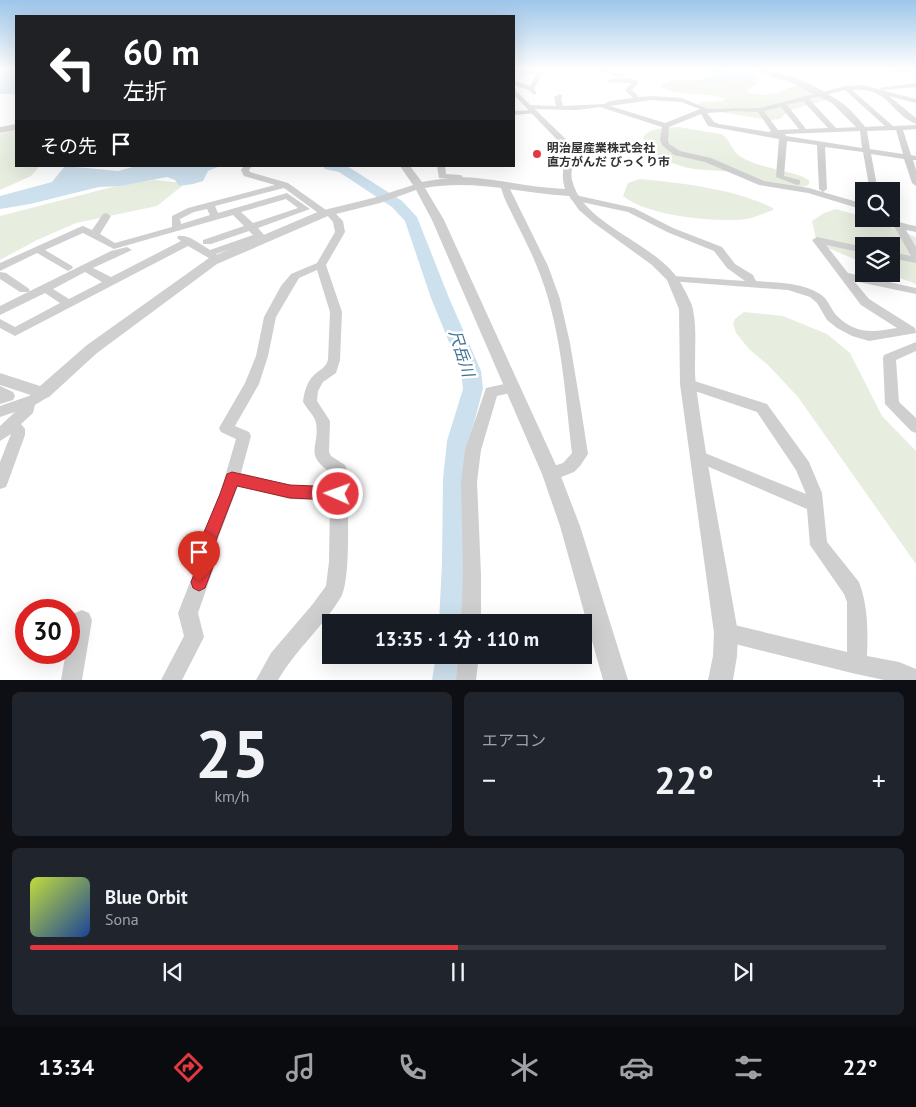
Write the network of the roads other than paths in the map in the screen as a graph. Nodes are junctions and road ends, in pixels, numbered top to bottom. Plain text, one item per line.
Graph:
1 (524, 101) edge
2 (535, 101) edge
3 (558, 101) edge
4 (631, 101) edge
5 (684, 101) edge
6 (797, 101) edge
7 (807, 101) edge
8 (833, 101) edge
9 (862, 101) edge
10 (890, 101) edge
11 (782, 104) junction
12 (606, 106) junction
13 (560, 107) junction
14 (533, 109) junction
15 (916, 109) edge
16 (704, 110) junction
17 (760, 110) junction
18 (902, 110) junction
19 (515, 112) edge
20 (916, 122) edge
21 (666, 126) junction
22 (15, 127) edge
23 (916, 127) edge
24 (895, 128) junction
25 (864, 129) junction
26 (0, 130) edge
27 (834, 130) junction
28 (804, 131) junction
29 (777, 134) junction
30 (822, 143) junction
31 (868, 150) junction
32 (912, 157) edge
33 (248, 167) edge
34 (406, 167) edge
35 (441, 167) edge
36 (462, 181) junction
37 (873, 182) edge
38 (916, 183) edge
39 (285, 185) junction
40 (504, 185) junction
41 (419, 186) junction
42 (823, 189) junction
43 (574, 196) junction
44 (855, 199) edge
45 (855, 204) edge
46 (210, 205) junction
47 (234, 211) junction
48 (327, 212) junction
49 (106, 216) dead end
50 (215, 216) junction
51 (191, 224) junction
52 (900, 226) edge
53 (251, 227) junction
54 (900, 227) edge
55 (916, 229) edge
56 (174, 232) junction
57 (94, 235) junction
58 (189, 241) junction
59 (207, 242) junction
60 (119, 248) junction
61 (855, 248) edge
62 (37, 250) junction
63 (215, 255) junction
64 (916, 256) edge
65 (900, 257) edge
66 (916, 260) edge
67 (147, 263) junction
68 (321, 265) junction
69 (68, 268) junction
70 (86, 268) junction
71 (1, 273) edge
72 (843, 275) junction
73 (673, 279) junction
74 (110, 282) junction
75 (751, 283) junction
76 (45, 288) junction
77 (24, 290) junction
78 (916, 292) edge
79 (0, 301) edge
80 (69, 304) junction
81 (0, 310) edge
82 (0, 323) edge
83 (912, 331) edge
84 (916, 346) edge
85 (2, 384) edge
86 (688, 384) junction
87 (514, 387) junction
88 (43, 392) junction
89 (0, 399) edge
90 (28, 402) junction
91 (0, 412) edge
92 (916, 427) edge
93 (6, 430) edge
94 (700, 457) junction
95 (551, 474) junction
96 (232, 478) junction
97 (0, 482) edge
98 (338, 494) junction
99 (815, 505) junction
100 (471, 614) edge
101 (82, 620) dead end
102 (726, 633) junction
103 (468, 664) edge
104 (856, 664) junction
105 (916, 679) edge
106 (71, 680) edge
107 (171, 680) edge
108 (266, 680) edge
109 (466, 680) edge
110 (616, 680) edge
111 (720, 680) edge

1 - 14 street
2 - 14 street
3 - 13 street
4 - 12 street
5 - 16 street
6 - 11 street
7 - 27 street
8 - 25 street
9 - 24 street
10 - 18 street
11 - 17 street
11 - 28 street
12 - 13 street
12 - 21 street
13 - 14 street
14 - 19 street
14 - 43 street
15 - 18 street
16 - 17 street
16 - 21 street
16 - 29 street
17 - 29 street
18 - 20 street
21 - 45 street
22 - 26 street
23 - 24 street
24 - 25 street
24 - 32 street
25 - 27 street
25 - 31 street
27 - 28 street
28 - 29 street
29 - 30 street
29 - 42 street
30 - 31 street
30 - 42 street
31 - 32 street
31 - 37 street
32 - 38 street
33 - 39 street
34 - 41 street
35 - 36 street
36 - 40 street
36 - 41 street
39 - 46 street
39 - 48 street
40 - 43 street
40 - 95 street
41 - 48 street
41 - 87 street
42 - 44 street
43 - 73 street
43 - 75 street
46 - 50 street
46 - 56 street
47 - 50 street
47 - 53 street
47 - 53 street
48 - 63 street
48 - 68 street
49 - 57 street
50 - 51 street
51 - 56 street
51 - 59 street
52 - 55 street
53 - 59 street
53 - 63 street
54 - 64 street
56 - 58 street
56 - 60 street
57 - 60 street
57 - 62 street
58 - 63 street
58 - 67 street
59 - 63 street
60 - 67 street
60 - 69 street
60 - 70 street
61 - 72 street
62 - 69 street
62 - 71 street
63 - 88 street
65 - 66 street
67 - 74 street
68 - 96 street
68 - 98 street
69 - 77 street
70 - 74 street
70 - 76 street
71 - 77 street
72 - 78 street
72 - 83 street
73 - 75 street
73 - 86 street
74 - 80 street
75 - 83 street
76 - 80 street
76 - 81 street
77 - 79 street
80 - 82 street
84 - 92 street
85 - 88 street
85 - 89 street
86 - 94 street
86 - 99 street
87 - 95 street
87 - 100 street
88 - 90 street
90 - 91 street
90 - 93 street
93 - 97 street
94 - 99 street
94 - 102 street
95 - 110 street
96 - 98 street
96 - 107 street
98 - 108 street
99 - 104 street
101 - 106 street
102 - 104 street
102 - 111 street
103 - 109 street
104 - 105 street

